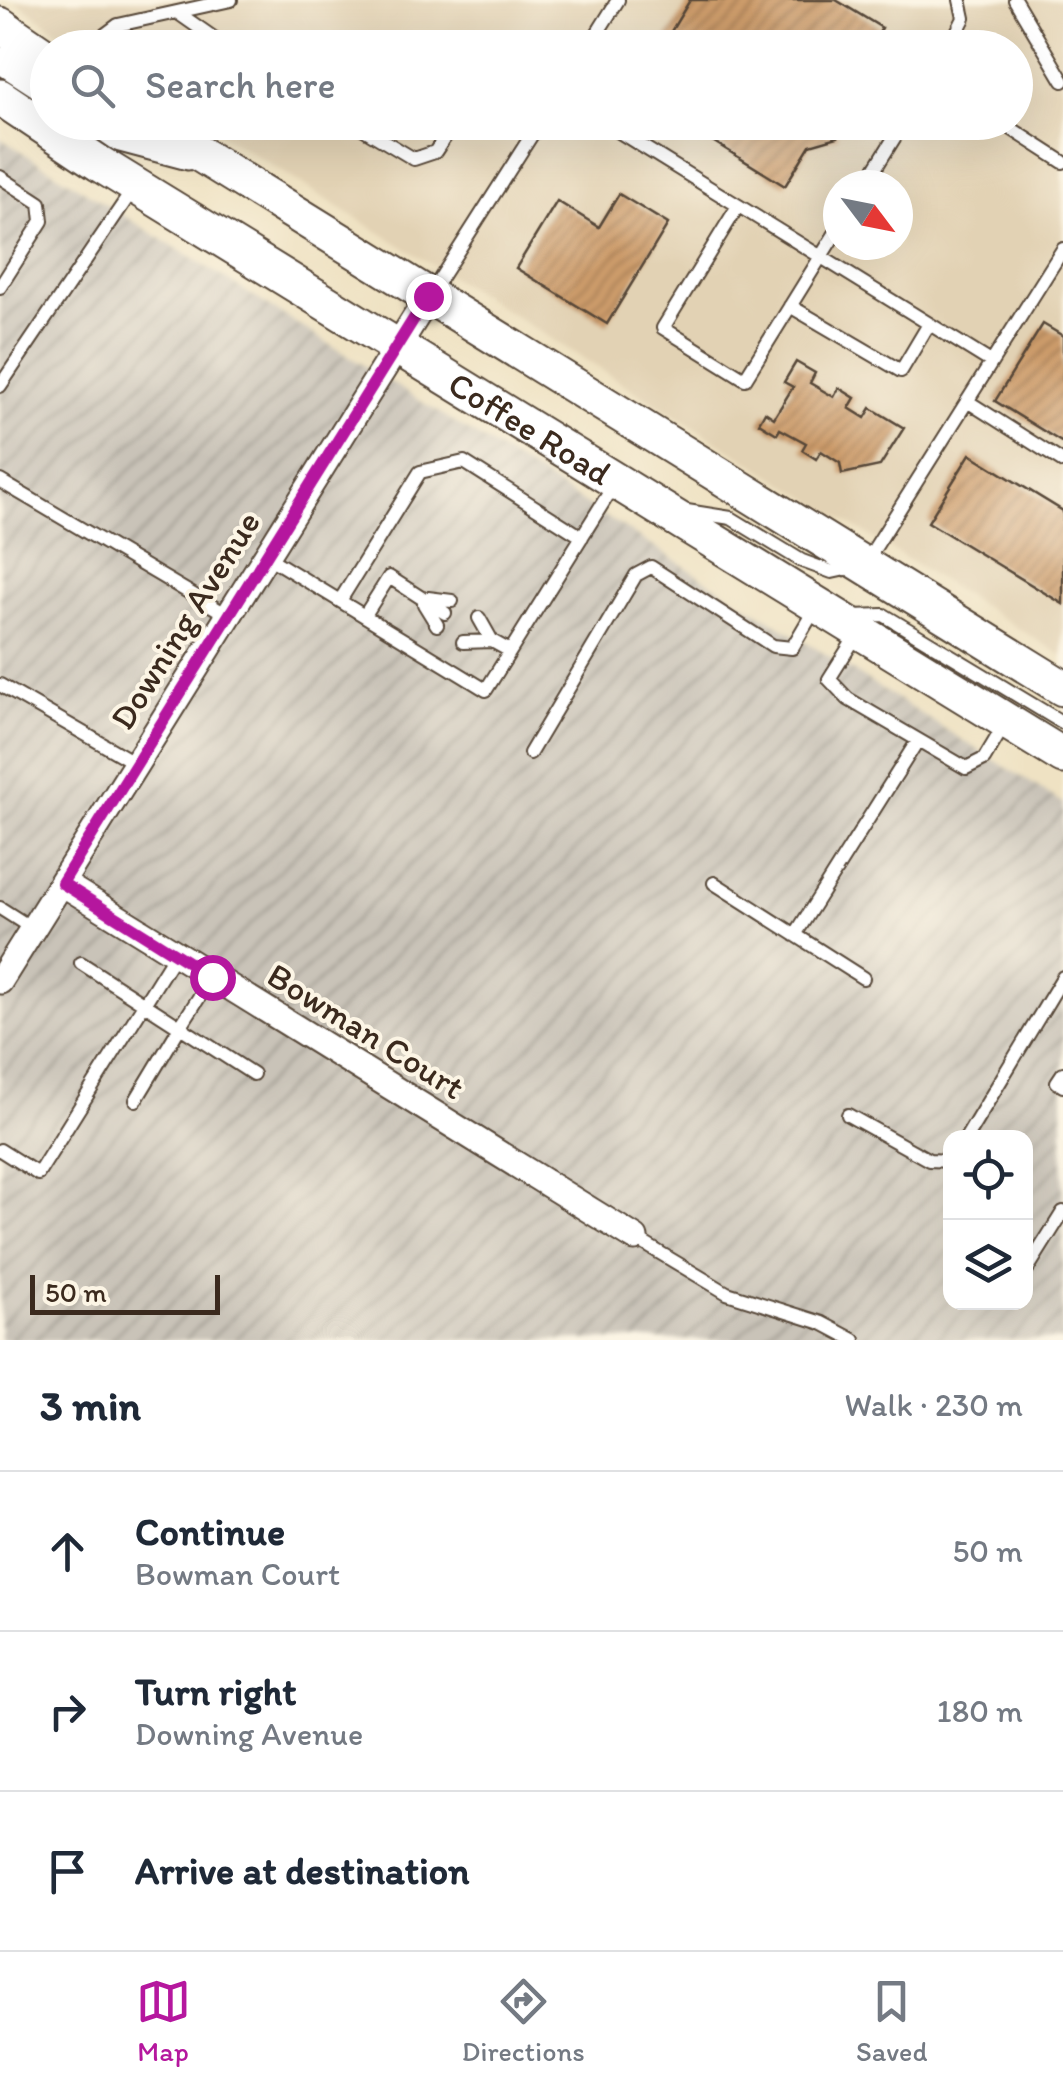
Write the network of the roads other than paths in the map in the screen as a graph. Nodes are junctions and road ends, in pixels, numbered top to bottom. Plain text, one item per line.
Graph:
1 (230, 0) edge
2 (618, 0) edge
3 (960, 0) edge
4 (1015, 0) edge
5 (178, 14) junction
6 (0, 25) edge
7 (108, 30) edge
8 (202, 30) edge
9 (599, 30) edge
10 (958, 30) edge
11 (1033, 30) edge
12 (1033, 31) edge
13 (30, 46) edge
14 (0, 60) edge
15 (30, 80) edge
16 (1063, 82) edge
17 (0, 97) edge
18 (30, 117) edge
19 (65, 140) edge
20 (124, 140) edge
21 (176, 140) edge
22 (382, 140) edge
23 (443, 140) edge
24 (528, 140) edge
25 (632, 140) edge
26 (893, 140) edge
27 (1029, 140) edge
28 (1063, 162) edge
29 (212, 163) junction
30 (874, 170) edge
31 (0, 177) edge
32 (135, 186) junction
33 (738, 206) junction
34 (1063, 249) edge
35 (823, 254) edge
36 (821, 257) junction
37 (1058, 266) edge
38 (0, 287) edge
39 (428, 296) junction
40 (790, 306) junction
41 (929, 324) junction
42 (398, 345) junction
43 (991, 362) junction
44 (0, 386) edge
45 (967, 401) junction
46 (1063, 462) edge
47 (0, 481) edge
48 (617, 481) junction
49 (659, 507) junction
50 (582, 537) junction
51 (266, 556) junction
52 (864, 565) junction
53 (420, 598) junction
54 (341, 599) junction
55 (366, 615) junction
56 (229, 616) junction
57 (838, 617) junction
58 (476, 624) dead end
59 (492, 641) junction
60 (463, 642) dead end
61 (510, 652) junction
62 (0, 685) edge
63 (1063, 688) edge
64 (1007, 721) junction
65 (1063, 724) edge
66 (918, 740) junction
67 (530, 753) dead end
68 (1063, 756) edge
69 (137, 764) junction
70 (62, 883) junction
71 (714, 883) dead end
72 (0, 908) edge
73 (33, 928) junction
74 (795, 935) junction
75 (176, 954) junction
76 (81, 963) dead end
77 (212, 977) junction
78 (1063, 977) edge
79 (863, 978) dead end
80 (0, 981) edge
81 (144, 1004) junction
82 (180, 1027) junction
83 (1063, 1073) edge
84 (253, 1074) dead end
85 (1063, 1086) edge
86 (136, 1100) dead end
87 (848, 1115) dead end
88 (971, 1130) edge
89 (0, 1150) edge
90 (943, 1161) edge
91 (1063, 1212) edge
92 (635, 1238) joint
93 (1033, 1260) edge
94 (854, 1340) edge

1 - 5 lane
2 - 9 lane
3 - 10 lane
4 - 11 lane
5 - 7 lane
5 - 8 lane
6 - 13 main road
12 - 16 lane
14 - 15 street
17 - 18 main road, Coffee Road
19 - 32 main road, Coffee Road
20 - 29 street
21 - 29 main road, Coffee Road
22 - 23 lane
24 - 39 lane
25 - 33 lane
26 - 30 lane
27 - 28 lane
29 - 39 main road, Coffee Road
31 - 38 lane
32 - 42 main road, Coffee Road
32 - 44 lane
33 - 36 lane
33 - 40 lane
34 - 37 lane
35 - 36 lane
36 - 40 lane
36 - 41 lane
37 - 43 lane
39 - 42 street, Downing Avenue
39 - 52 main road, Coffee Road
40 - 41 lane
41 - 43 lane
42 - 48 main road, Coffee Road
42 - 51 street, Downing Avenue
43 - 45 lane
45 - 46 lane
45 - 52 lane
47 - 56 lane
48 - 49 main road, Coffee Road
48 - 50 lane
49 - 52 lane
49 - 57 main road, Coffee Road
50 - 54 lane
50 - 61 lane
51 - 54 lane
51 - 56 street, Downing Avenue
52 - 63 main road, Coffee Road
53 - 53 lane
53 - 55 lane
54 - 55 lane
55 - 61 lane
56 - 69 street, Downing Avenue
57 - 64 main road, Coffee Road
57 - 65 lane
57 - 66 lane
57 - 67 lane
58 - 59 lane
59 - 60 lane
59 - 61 lane
62 - 69 lane
64 - 66 lane
64 - 68 main road, Coffee Road
66 - 74 lane
69 - 70 street, Downing Avenue
70 - 73 street, Downing Avenue
70 - 75 street, Bowman Court
71 - 74 lane
72 - 73 lane
73 - 80 street, Downing Avenue
74 - 79 lane
75 - 77 street, Bowman Court
75 - 81 lane
76 - 81 lane
77 - 82 lane
77 - 92 street, Bowman Court
78 - 88 lane
81 - 82 lane
81 - 89 lane
82 - 84 lane
82 - 86 lane
83 - 85 lane
87 - 90 lane
91 - 93 lane
92 - 94 lane

